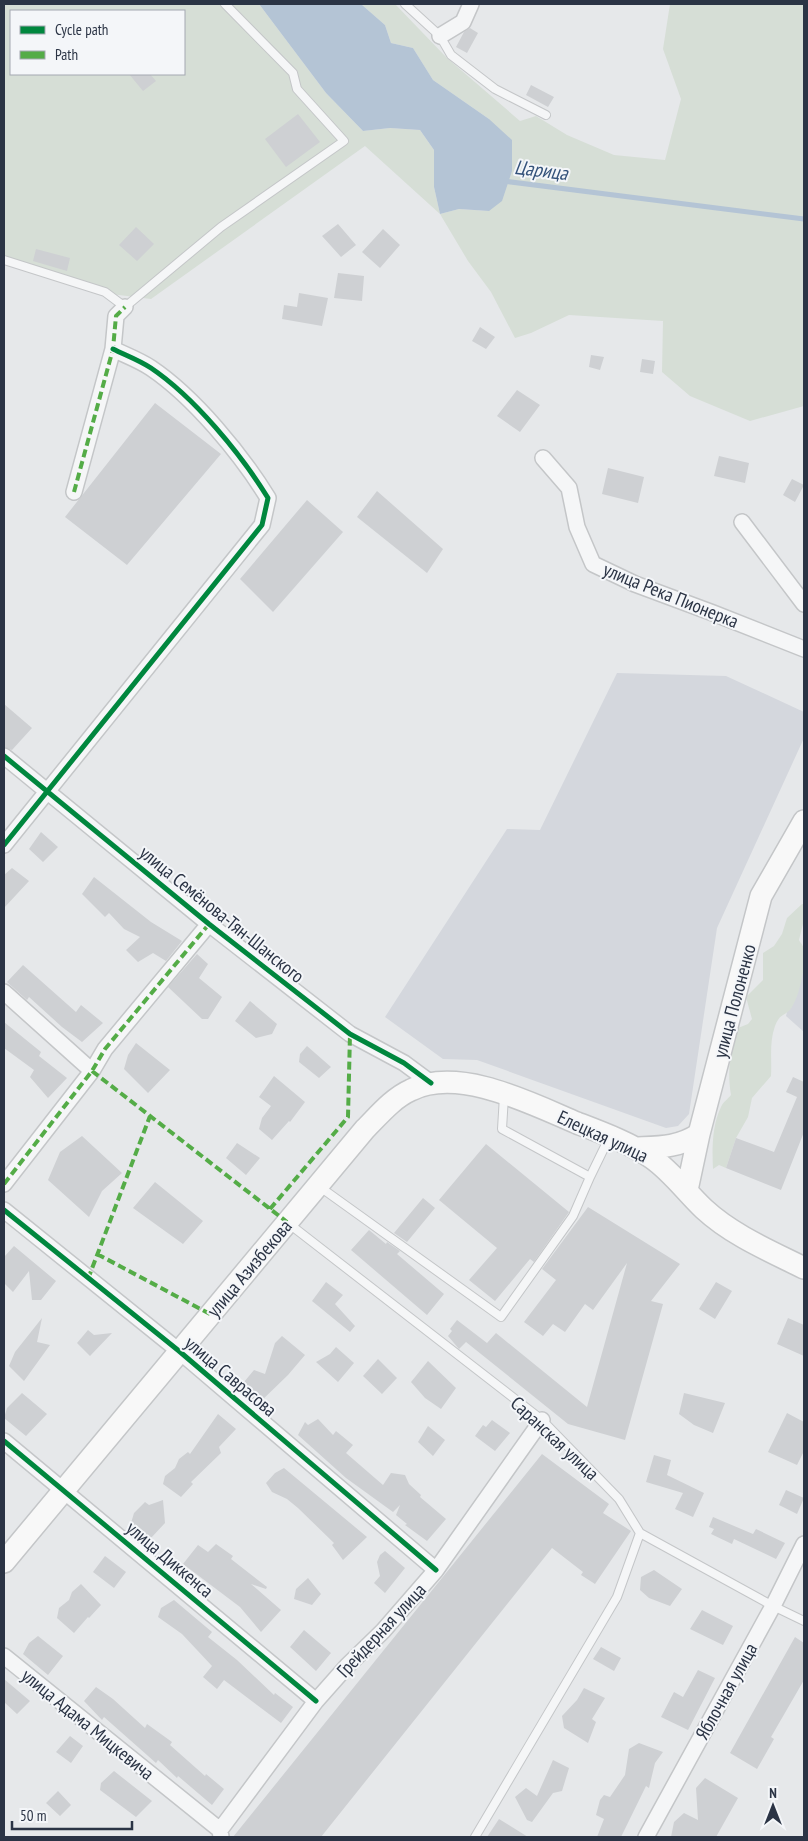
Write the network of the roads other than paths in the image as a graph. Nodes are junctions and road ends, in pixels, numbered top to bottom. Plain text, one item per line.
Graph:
1 (225, 4) edge
2 (405, 4) edge
3 (471, 4) edge
4 (440, 36) junction
5 (546, 115) dead end
6 (4, 260) edge
7 (125, 307) junction
8 (113, 349) junction
9 (542, 458) dead end
10 (74, 492) dead end
11 (742, 522) dead end
12 (804, 604) edge
13 (804, 649) edge
14 (4, 756) edge
15 (46, 792) junction
16 (804, 821) edge
17 (4, 845) edge
18 (209, 924) junction
19 (4, 992) edge
20 (92, 1071) junction
21 (431, 1083) junction
22 (504, 1094) junction
23 (699, 1134) junction
24 (610, 1136) junction
25 (635, 1148) junction
26 (590, 1177) junction
27 (4, 1184) edge
28 (318, 1185) junction
29 (687, 1190) junction
30 (4, 1210) edge
31 (287, 1222) junction
32 (804, 1268) edge
33 (179, 1351) junction
34 (542, 1420) junction
35 (4, 1441) edge
36 (64, 1490) junction
37 (640, 1533) junction
38 (804, 1544) edge
39 (4, 1562) edge
40 (436, 1570) junction
41 (772, 1606) junction
42 (804, 1621) edge
43 (4, 1656) edge
44 (316, 1701) junction
45 (220, 1834) edge
46 (475, 1837) edge
47 (646, 1837) edge

1 - 7 lane
2 - 4 lane
3 - 4 street
4 - 5 lane
6 - 7 lane
7 - 8 street
8 - 10 street
8 - 15 street
9 - 13 street, улица Река Пионерка
11 - 12 street
14 - 15 street, улица Семёнова-Тян-Шанского
15 - 17 street
15 - 18 street, улица Семёнова-Тян-Шанского
16 - 23 main road, улица Полоненко
18 - 20 street
18 - 21 street, улица Семёнова-Тян-Шанского
19 - 20 street
20 - 27 street
21 - 22 main road, Елецкая улица
21 - 28 main road, улица Азизбекова
22 - 24 main road, Елецкая улица
22 - 26 lane
23 - 25 main road
23 - 29 main road, улица Полоненко
24 - 25 main road, Елецкая улица
24 - 26 lane
25 - 29 main road, Елецкая улица
26 - 28 lane
28 - 31 main road, улица Азизбекова
29 - 32 main road, Елецкая улица
30 - 33 street, улица Саврасова
31 - 33 main road, улица Азизбекова
31 - 34 lane, Саранская улица
33 - 36 main road, улица Азизбекова
33 - 40 street, улица Саврасова
34 - 37 lane, Саранская улица
34 - 40 street, Грейдерная улица
35 - 36 street, улица Диккенса
36 - 39 main road, улица Азизбекова
36 - 44 street, улица Диккенса
37 - 41 lane, Саранская улица
37 - 46 lane
38 - 41 street, Яблочная улица
40 - 44 street, Грейдерная улица
41 - 42 lane, Саранская улица
41 - 47 street, Яблочная улица
43 - 45 street, улица Адама Мицкевича
44 - 45 street, Грейдерная улица

